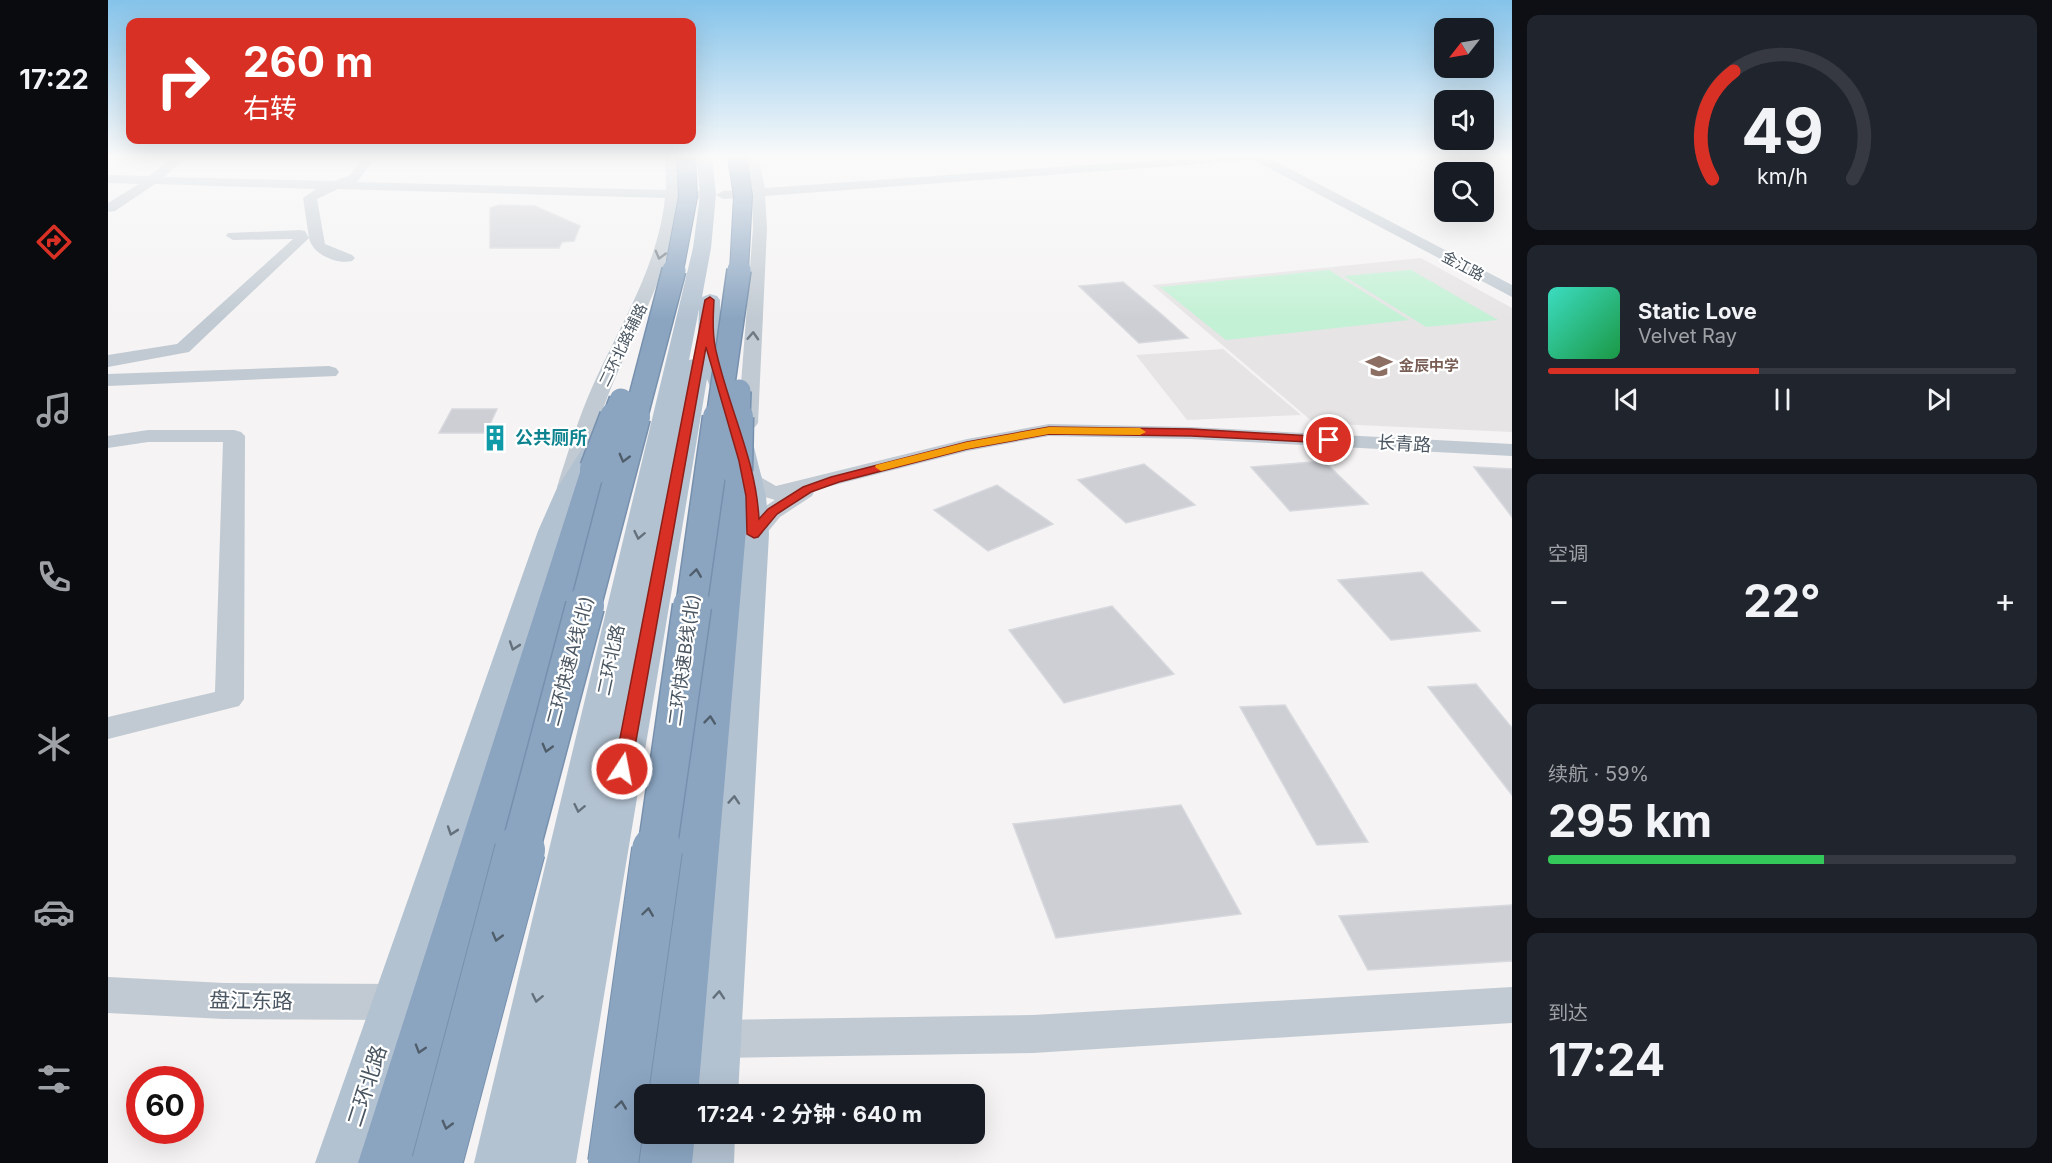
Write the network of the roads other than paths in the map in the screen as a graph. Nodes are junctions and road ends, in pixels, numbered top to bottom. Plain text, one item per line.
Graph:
1 (312, 210) edge
2 (669, 210) edge
3 (687, 210) edge
4 (717, 210) edge
5 (744, 210) edge
6 (759, 210) edge
7 (1358, 210) edge
8 (232, 236) dead end
9 (347, 258) dead end
10 (1512, 292) edge
11 (700, 300) junction
12 (108, 361) edge
13 (329, 372) dead end
14 (685, 376) junction
15 (108, 380) edge
16 (108, 442) edge
17 (1512, 450) edge
18 (749, 478) junction
19 (835, 479) junction
20 (553, 531) junction
21 (754, 534) junction
22 (108, 728) edge
23 (108, 995) edge
24 (416, 998) junction
25 (1512, 1005) edge
26 (716, 1039) junction
27 (672, 1084) edge
28 (713, 1084) edge
29 (666, 1144) edge
30 (708, 1144) edge
31 (342, 1163) edge
32 (386, 1163) edge
33 (437, 1163) edge
34 (501, 1163) edge
35 (549, 1163) edge
36 (613, 1163) edge
37 (664, 1163) edge
38 (707, 1163) edge

1 - 9 street
2 -> 20 street, 二环北路辅路
3 - 11 highway, 二环快速A线(北), bridge
4 - 11 main road, 二环北路
5 - 11 highway, 二环快速B线(北), bridge
18 -> 6 street
7 - 10 street, 金江路
8 - 12 street
11 - 14 main road, 二环北路
11 - 18 main road
11 - 20 main road, 二环北路
11 - 24 highway, bridge
27 -> 11 highway, bridge
11 -> 33 highway, 二环快速A线(北), bridge
36 -> 11 highway, 二环快速B线(北), bridge
13 - 15 street
14 -> 34 main road, 二环北路
14 - 35 main road, 二环北路
16 - 22 street
17 - 19 street, 长青路
18 - 19 street
18 - 21 main road
19 - 21 street
20 -> 24 main road, 二环北路
26 -> 21 main road
23 - 24 street, 盘江东路
24 - 31 main road, 二环北路
24 -> 32 highway
25 - 26 street
26 - 28 main road
29 - 37 highway
30 - 38 main road

